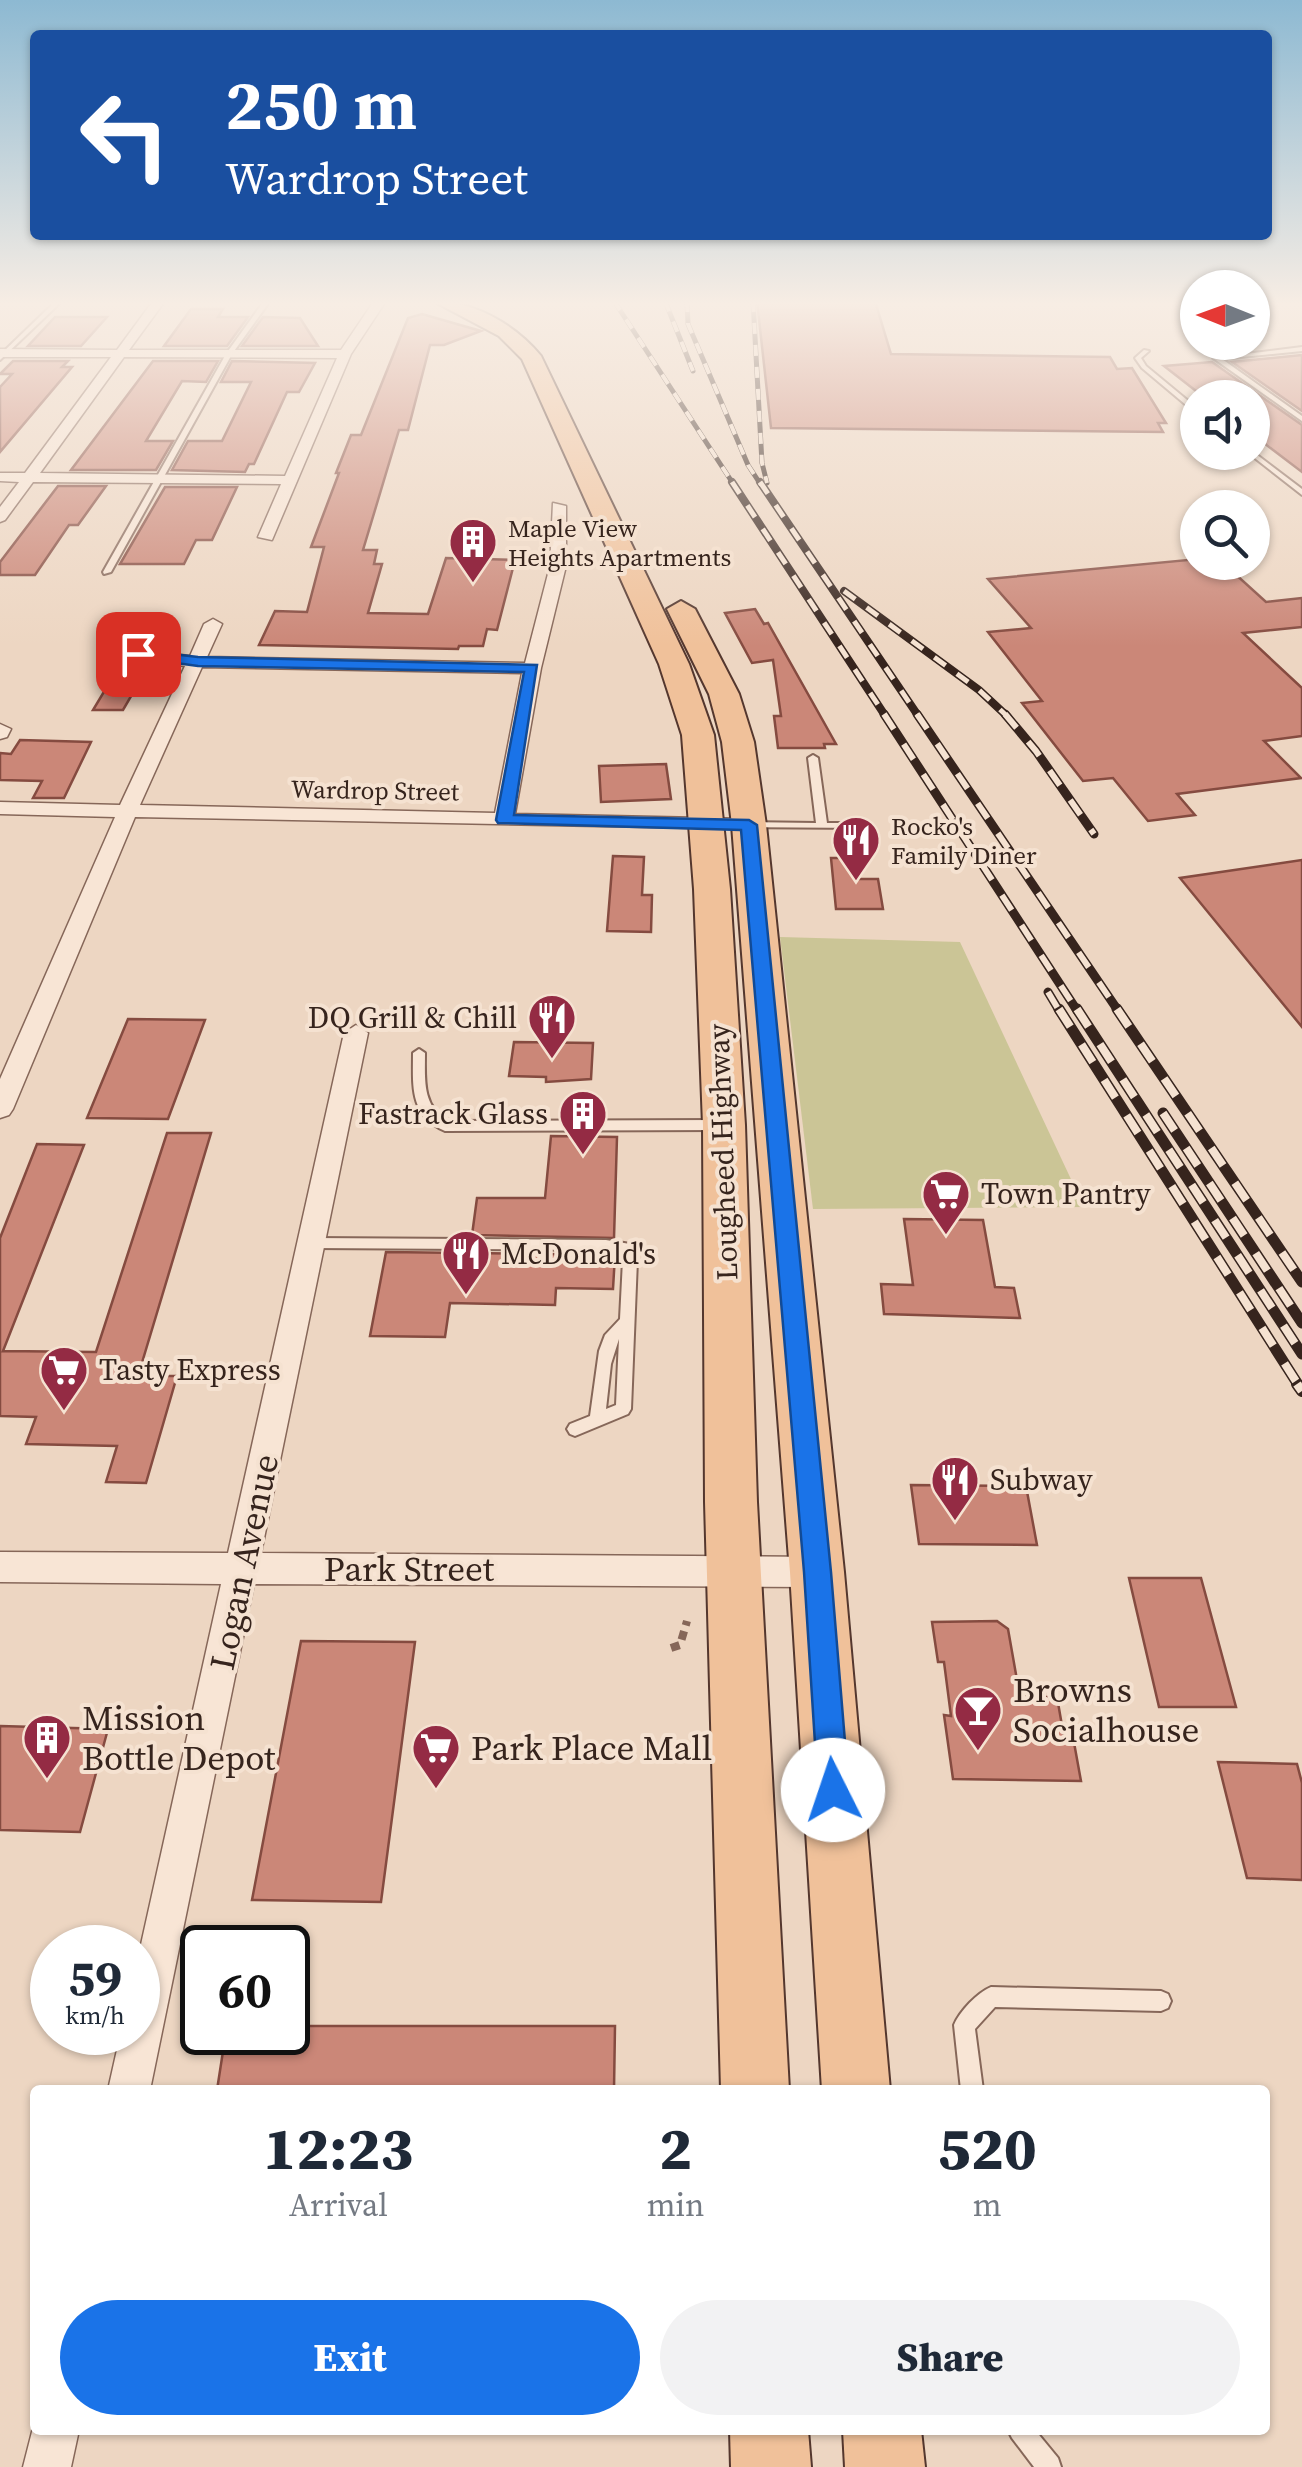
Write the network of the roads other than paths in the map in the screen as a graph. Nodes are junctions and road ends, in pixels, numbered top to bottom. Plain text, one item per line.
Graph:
1 (73, 416) edge
2 (193, 416) edge
3 (319, 416) edge
4 (559, 416) edge
5 (583, 416) edge
6 (1270, 467) edge
7 (0, 477) edge
8 (31, 478) junction
9 (158, 478) junction
10 (293, 480) junction
11 (1302, 492) edge
12 (558, 506) dead end
13 (0, 517) edge
14 (266, 537) dead end
15 (652, 552) dead end
16 (107, 572) dead end
17 (670, 587) dead end
18 (213, 624) dead end
19 (138, 654) dead end
20 (198, 662) junction
21 (532, 668) junction
22 (813, 758) dead end
23 (0, 808) edge
24 (126, 813) junction
25 (504, 820) junction
26 (727, 825) junction
27 (822, 826) junction
28 (862, 826) dead end
29 (356, 1033) dead end
30 (419, 1053) dead end
31 (0, 1109) edge
32 (724, 1125) junction
33 (312, 1243) junction
34 (575, 1428) dead end
35 (0, 1568) edge
36 (244, 1568) junction
37 (734, 1571) junction
38 (818, 1572) junction
39 (1161, 2001) dead end
40 (131, 2085) edge
41 (755, 2085) edge
42 (856, 2085) edge
43 (971, 2085) edge
44 (54, 2435) edge
45 (769, 2435) edge
46 (882, 2435) edge
47 (1024, 2435) edge
48 (47, 2467) edge
49 (771, 2467) edge
50 (884, 2467) edge
51 (1049, 2467) edge

1 - 8 street
2 - 9 lane
3 - 10 street
4 - 26 main road, Lougheed Highway
5 - 15 main road
6 - 11 lane
7 - 8 street
8 - 9 street
8 - 13 street
9 - 10 street
9 - 16 lane
10 - 14 street
12 - 21 street
17 - 26 main road, Lougheed Highway
18 - 20 street
19 - 20 street
20 - 21 street
20 - 24 street
21 - 25 street
22 - 27 lane
23 - 24 street, Wardrop Street
24 - 25 street, Wardrop Street
24 - 31 street
25 - 26 street, Wardrop Street
26 - 27 lane
26 - 32 main road, Lougheed Highway
26 - 38 main road, Lougheed Highway
27 - 28 lane
29 - 33 street, Logan Avenue
30 - 32 lane
32 - 37 main road, Lougheed Highway
33 - 34 lane
33 - 36 street, Logan Avenue
35 - 36 street, Park Street
36 - 37 street, Park Street
36 - 40 street, Logan Avenue
37 - 38 street, Park Street
37 - 41 main road, Lougheed Highway
38 - 42 main road, Lougheed Highway
39 - 43 lane
44 - 48 street
45 - 49 main road
46 - 50 main road
47 - 51 lane

